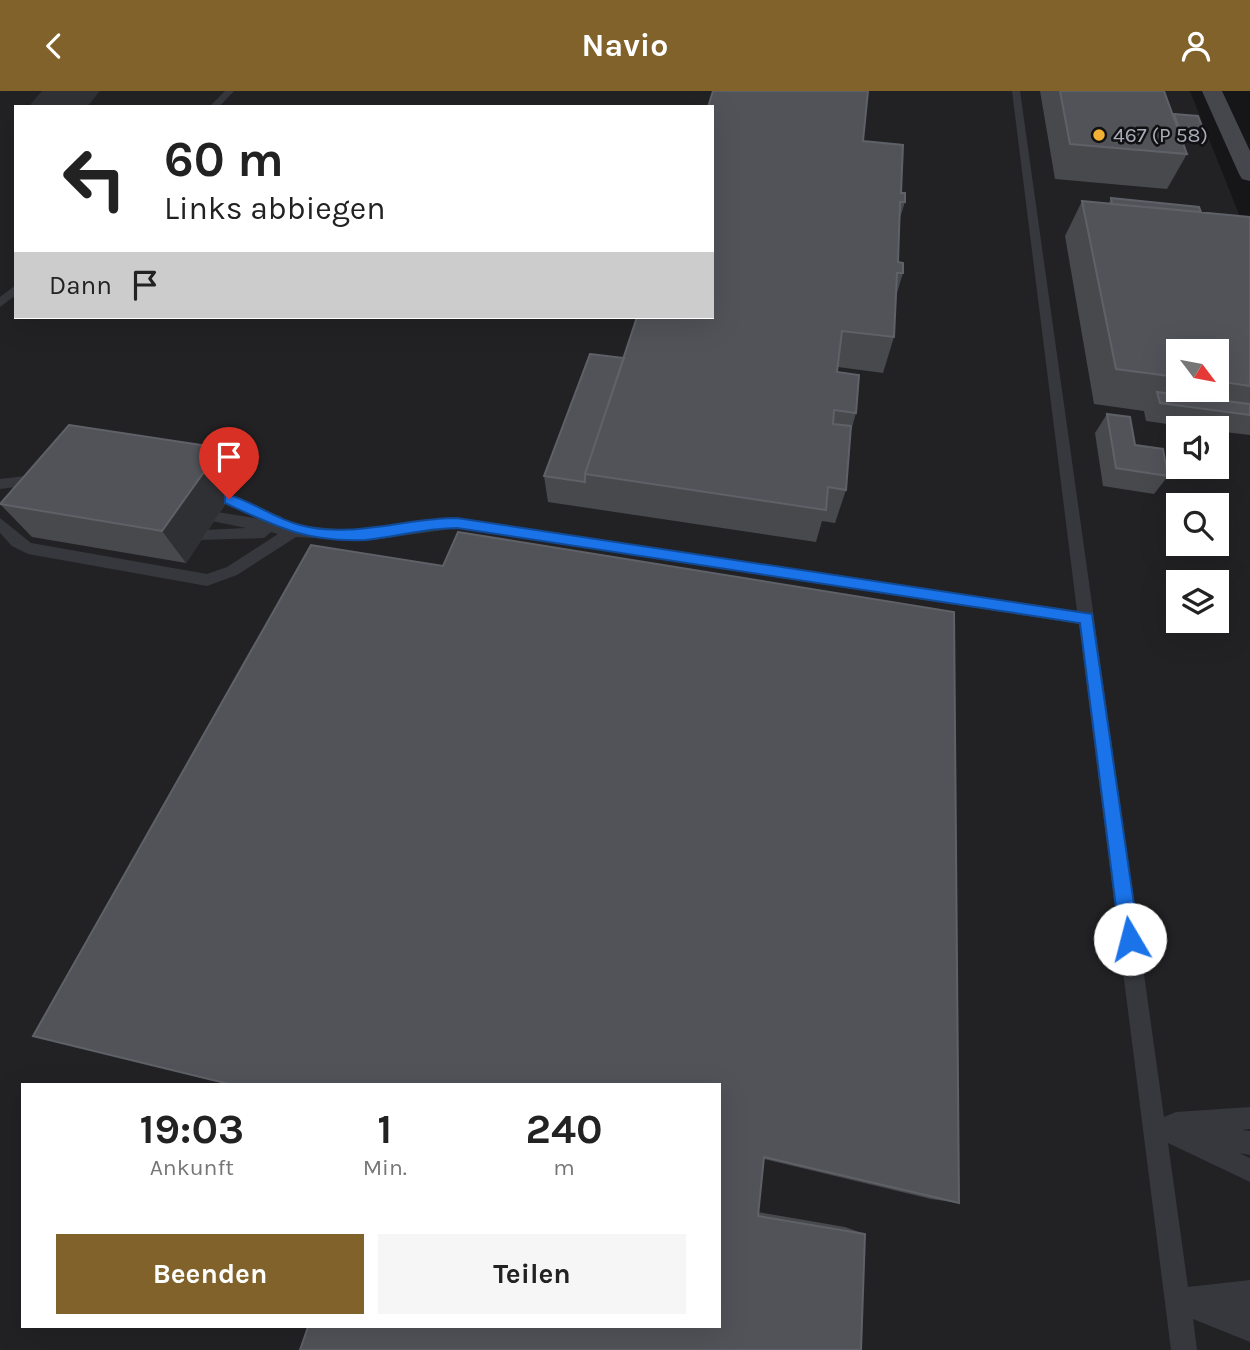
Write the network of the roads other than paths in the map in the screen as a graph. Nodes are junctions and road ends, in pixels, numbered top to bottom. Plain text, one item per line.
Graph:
1 (230, 91) edge
2 (1016, 91) edge
3 (1212, 91) edge
4 (215, 105) edge
5 (1250, 174) edge
6 (14, 290) edge
7 (0, 303) edge
8 (57, 484) edge
9 (3, 491) edge
10 (229, 499) dead end
11 (217, 517) dead end
12 (0, 523) edge
13 (296, 530) junction
14 (204, 536) dead end
15 (1087, 619) junction
16 (1250, 1118) edge
17 (1155, 1125) junction
18 (1250, 1143) edge
19 (1250, 1171) edge
20 (1250, 1293) edge
21 (1178, 1300) junction
22 (1250, 1314) edge
23 (1250, 1329) edge
24 (1184, 1350) edge

1 - 4 lane
2 - 15 lane
3 - 5 street
6 - 7 lane
8 - 9 lane
10 - 13 lane
11 - 13 lane
12 - 13 lane
13 - 14 lane
13 - 15 lane
15 - 17 lane
16 - 17 lane
17 - 18 lane
17 - 19 lane
17 - 21 lane
20 - 21 lane
21 - 22 lane
21 - 23 lane
21 - 24 lane

